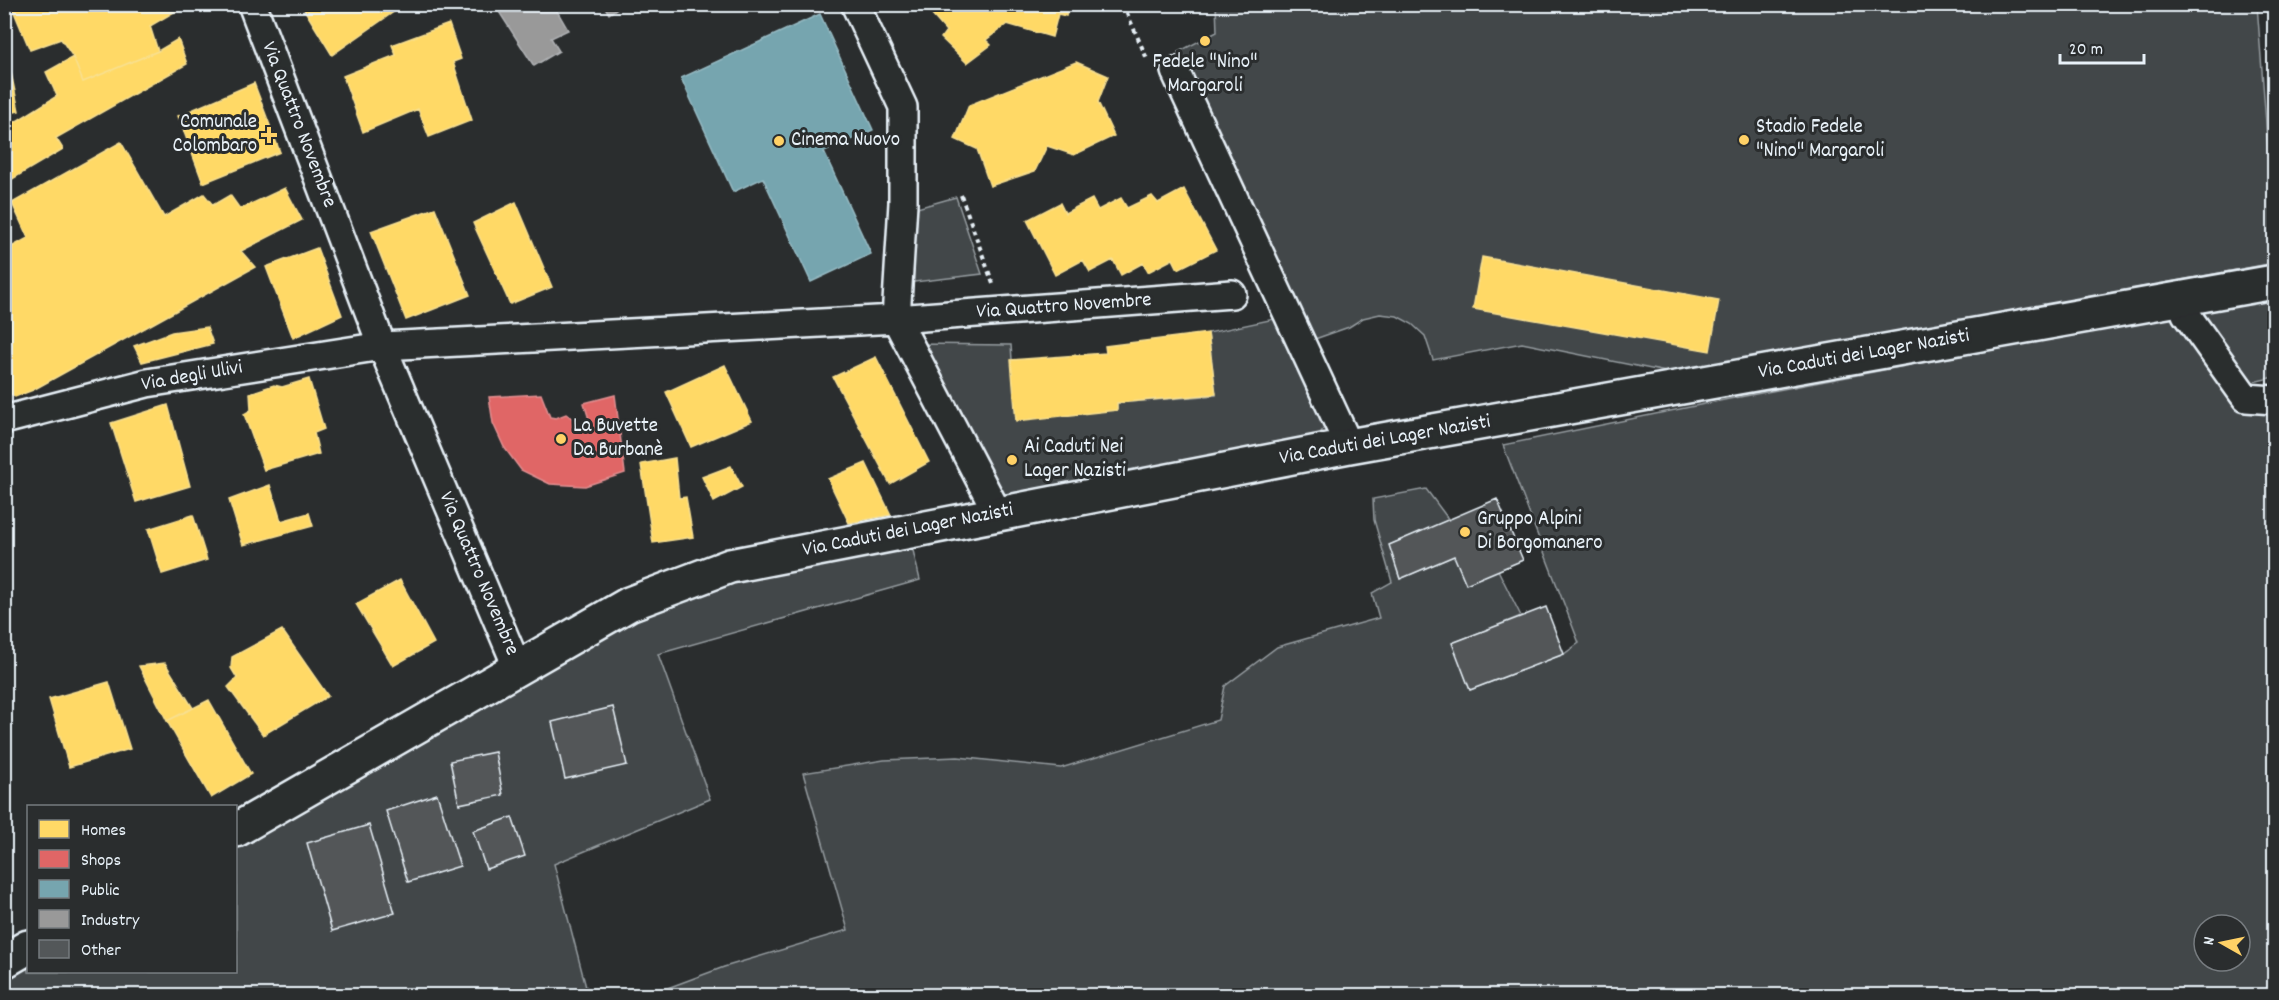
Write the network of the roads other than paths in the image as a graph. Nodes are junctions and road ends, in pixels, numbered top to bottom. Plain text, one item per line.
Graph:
1 (252, 4) edge
2 (855, 4) edge
3 (1175, 71) dead end
4 (2274, 282) edge
5 (1232, 294) dead end
6 (2181, 299) junction
7 (896, 319) junction
8 (382, 346) junction
9 (2274, 400) edge
10 (4, 420) edge
11 (1349, 446) junction
12 (998, 514) junction
13 (518, 669) junction
14 (237, 829) edge
15 (27, 948) edge
16 (4, 961) edge

1 - 8 street, Via Quattro Novembre
2 - 7 street
3 - 11 street
4 - 6 main road, Via Caduti dei Lager Nazisti
5 - 7 street, Via Quattro Novembre
6 - 9 street
6 - 11 main road, Via Caduti dei Lager Nazisti
7 - 8 street, Via Quattro Novembre
7 - 12 street
8 - 10 street, Via degli Ulivi
8 - 13 street, Via Quattro Novembre
11 - 12 main road, Via Caduti dei Lager Nazisti
12 - 13 main road, Via Caduti dei Lager Nazisti
13 - 14 main road, Via Quattro Novembre
15 - 16 main road

